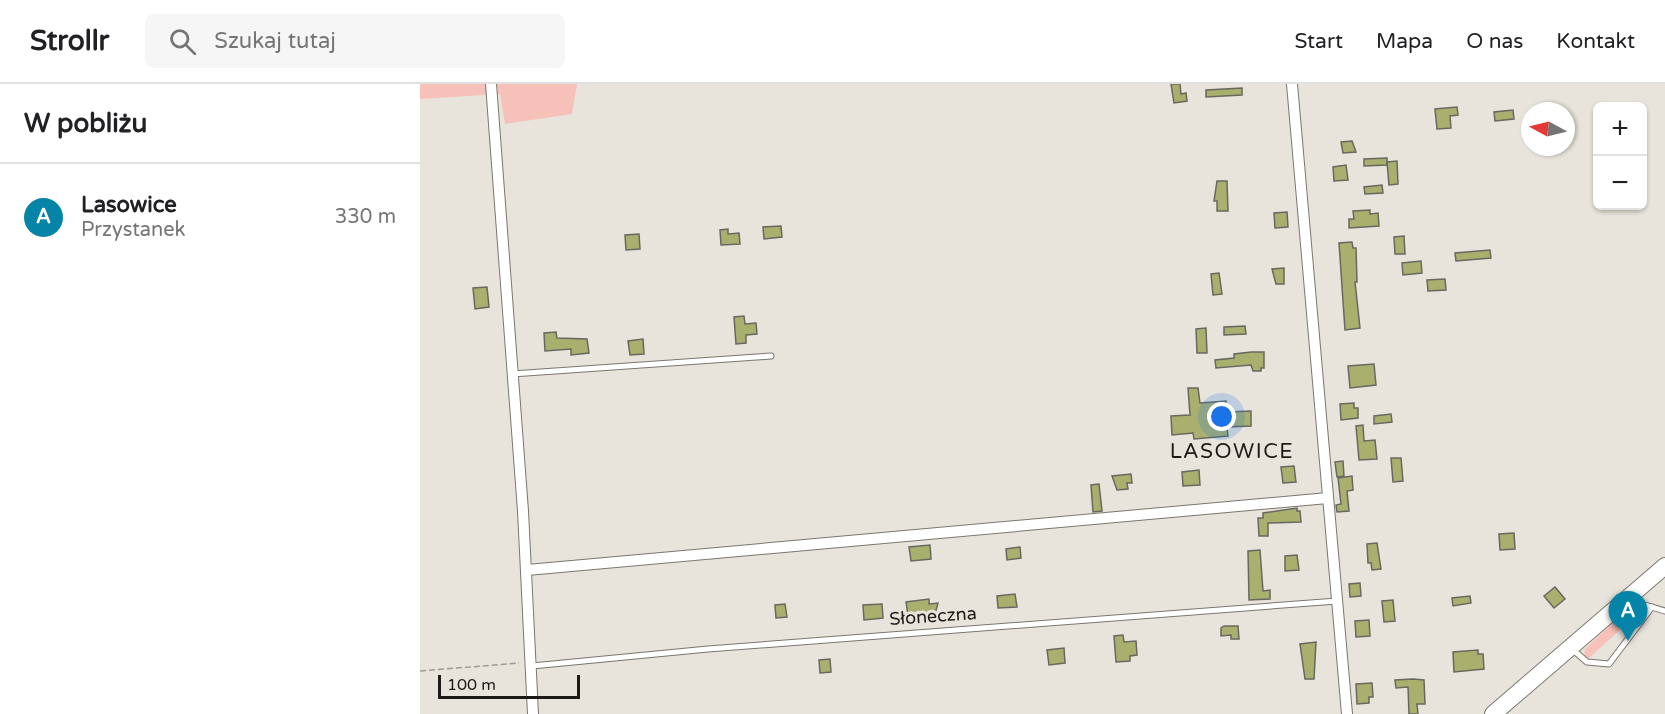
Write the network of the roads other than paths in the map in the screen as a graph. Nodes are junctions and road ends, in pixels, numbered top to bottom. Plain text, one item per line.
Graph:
1 (491, 84) edge
2 (1292, 84) edge
3 (771, 356) dead end
4 (512, 374) junction
5 (1328, 498) junction
6 (1665, 566) edge
7 (527, 570) junction
8 (1631, 596) junction
9 (1337, 601) junction
10 (1652, 607) junction
11 (1665, 611) edge
12 (1572, 649) junction
13 (532, 664) junction
14 (533, 714) edge
15 (1347, 714) edge
16 (1493, 714) edge

1 - 4 street
2 - 5 street
3 - 4 lane
4 - 7 street
5 - 7 street
5 - 9 street
6 - 8 main road
7 - 13 street
8 - 10 lane
8 - 12 main road
9 - 13 lane, Słoneczna
9 - 15 street
10 - 11 lane
10 - 12 lane
12 - 16 main road
13 - 14 street

